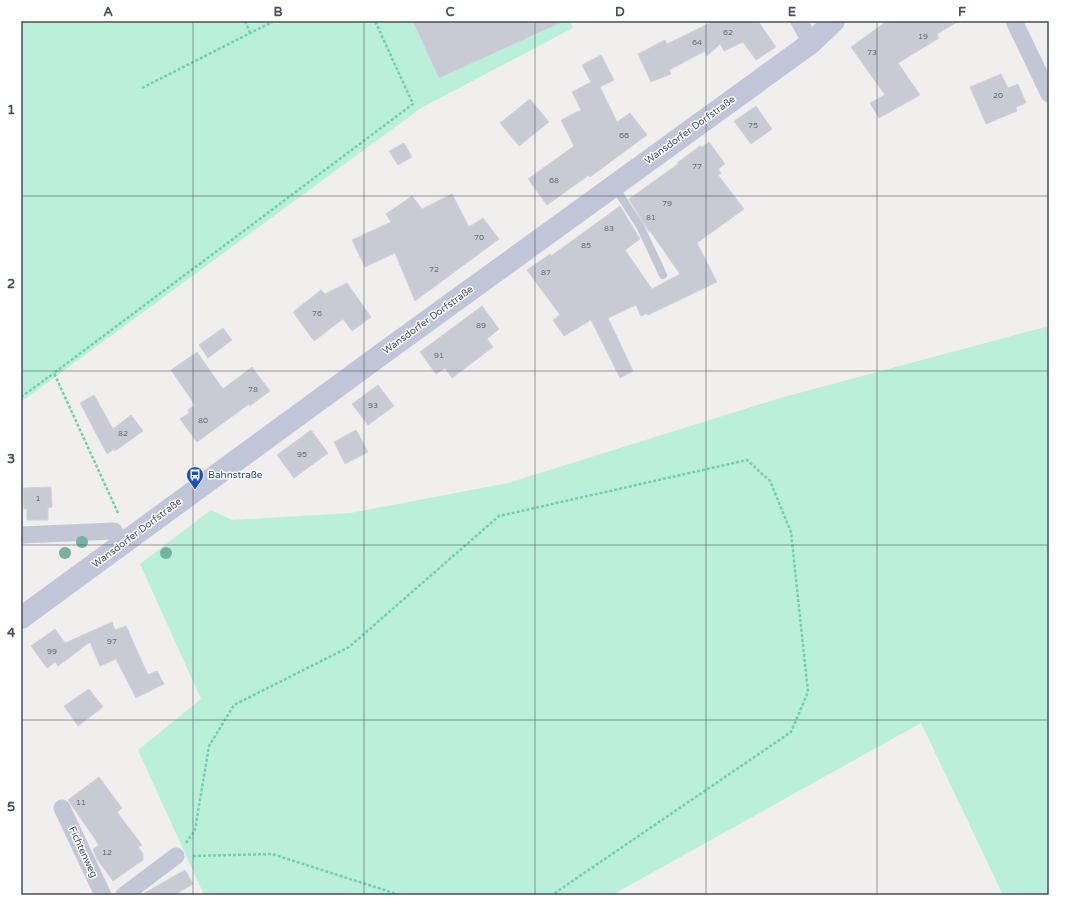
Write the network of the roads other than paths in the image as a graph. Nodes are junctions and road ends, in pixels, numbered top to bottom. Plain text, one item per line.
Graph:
1 (799, 21) edge
2 (834, 21) edge
3 (1014, 21) edge
4 (811, 43) junction
5 (1049, 94) edge
6 (614, 185) junction
7 (663, 275) dead end
8 (21, 535) edge
9 (118, 537) junction
10 (21, 618) edge
11 (62, 808) dead end
12 (176, 856) road end
13 (103, 895) edge
14 (124, 895) edge

1 - 4 street
2 - 4 street, Wansdorfer Dorfstraße
3 - 5 street
4 - 6 street, Wansdorfer Dorfstraße
6 - 7 lane
6 - 9 street, Wansdorfer Dorfstraße
8 - 9 street
9 - 10 street, Wansdorfer Dorfstraße
11 - 13 street, Fichtenweg
12 - 14 street

